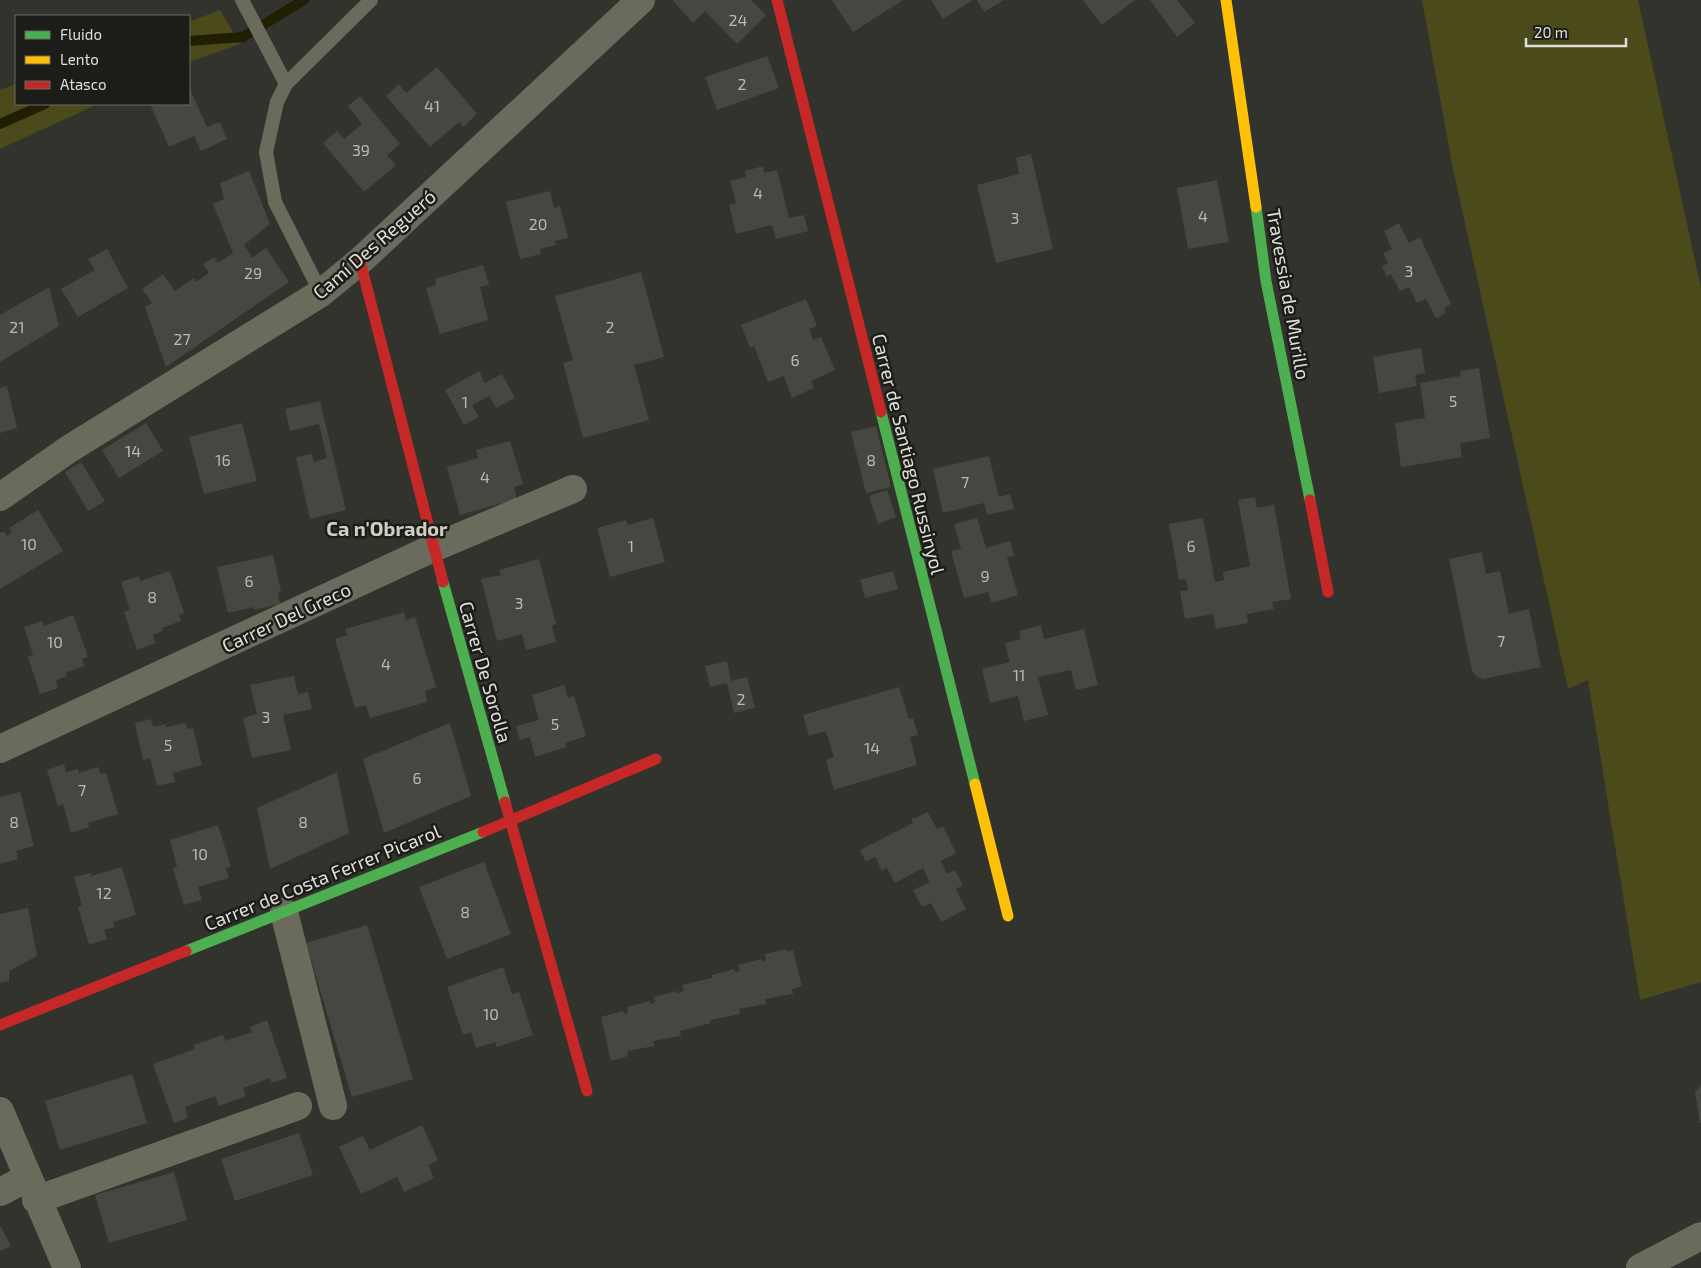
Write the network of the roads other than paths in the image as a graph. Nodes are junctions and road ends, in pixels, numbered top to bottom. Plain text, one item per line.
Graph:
1 (242, 0) edge
2 (371, 0) edge
3 (642, 0) edge
4 (777, 0) edge
5 (1226, 0) edge
6 (286, 84) junction
7 (360, 261) junction
8 (320, 293) junction
9 (573, 489) dead end
10 (0, 498) edge
11 (433, 548) junction
12 (1328, 592) dead end
13 (0, 749) edge
14 (656, 759) dead end
15 (511, 821) junction
16 (284, 912) junction
17 (1008, 916) dead end
18 (0, 1025) edge
19 (587, 1091) dead end
20 (298, 1106) dead end
21 (333, 1106) dead end
22 (0, 1111) edge
23 (32, 1189) junction
24 (0, 1192) edge
25 (1686, 1251) edge
26 (67, 1268) edge
27 (1640, 1268) edge

1 - 6 lane
2 - 6 lane
3 - 7 street, Camí Des Regueró
4 - 17 street, Carrer de Santiago Russinyol
5 - 12 street, Travessia de Murillo
6 - 8 lane
7 - 8 street, Camí Des Regueró
7 - 11 street, Carrer De Sorolla
8 - 10 street, Camí Des Regueró
9 - 11 street, Carrer Del Greco
11 - 13 street, Carrer Del Greco
11 - 15 street, Carrer De Sorolla
14 - 15 street, Carrer de Costa Ferrer Picarol
15 - 16 street, Carrer de Costa Ferrer Picarol
15 - 19 street, Carrer De Sorolla
16 - 18 street, Carrer de Costa Ferrer Picarol
16 - 21 street
20 - 23 street
22 - 23 street
23 - 24 street
23 - 26 street
25 - 27 street

